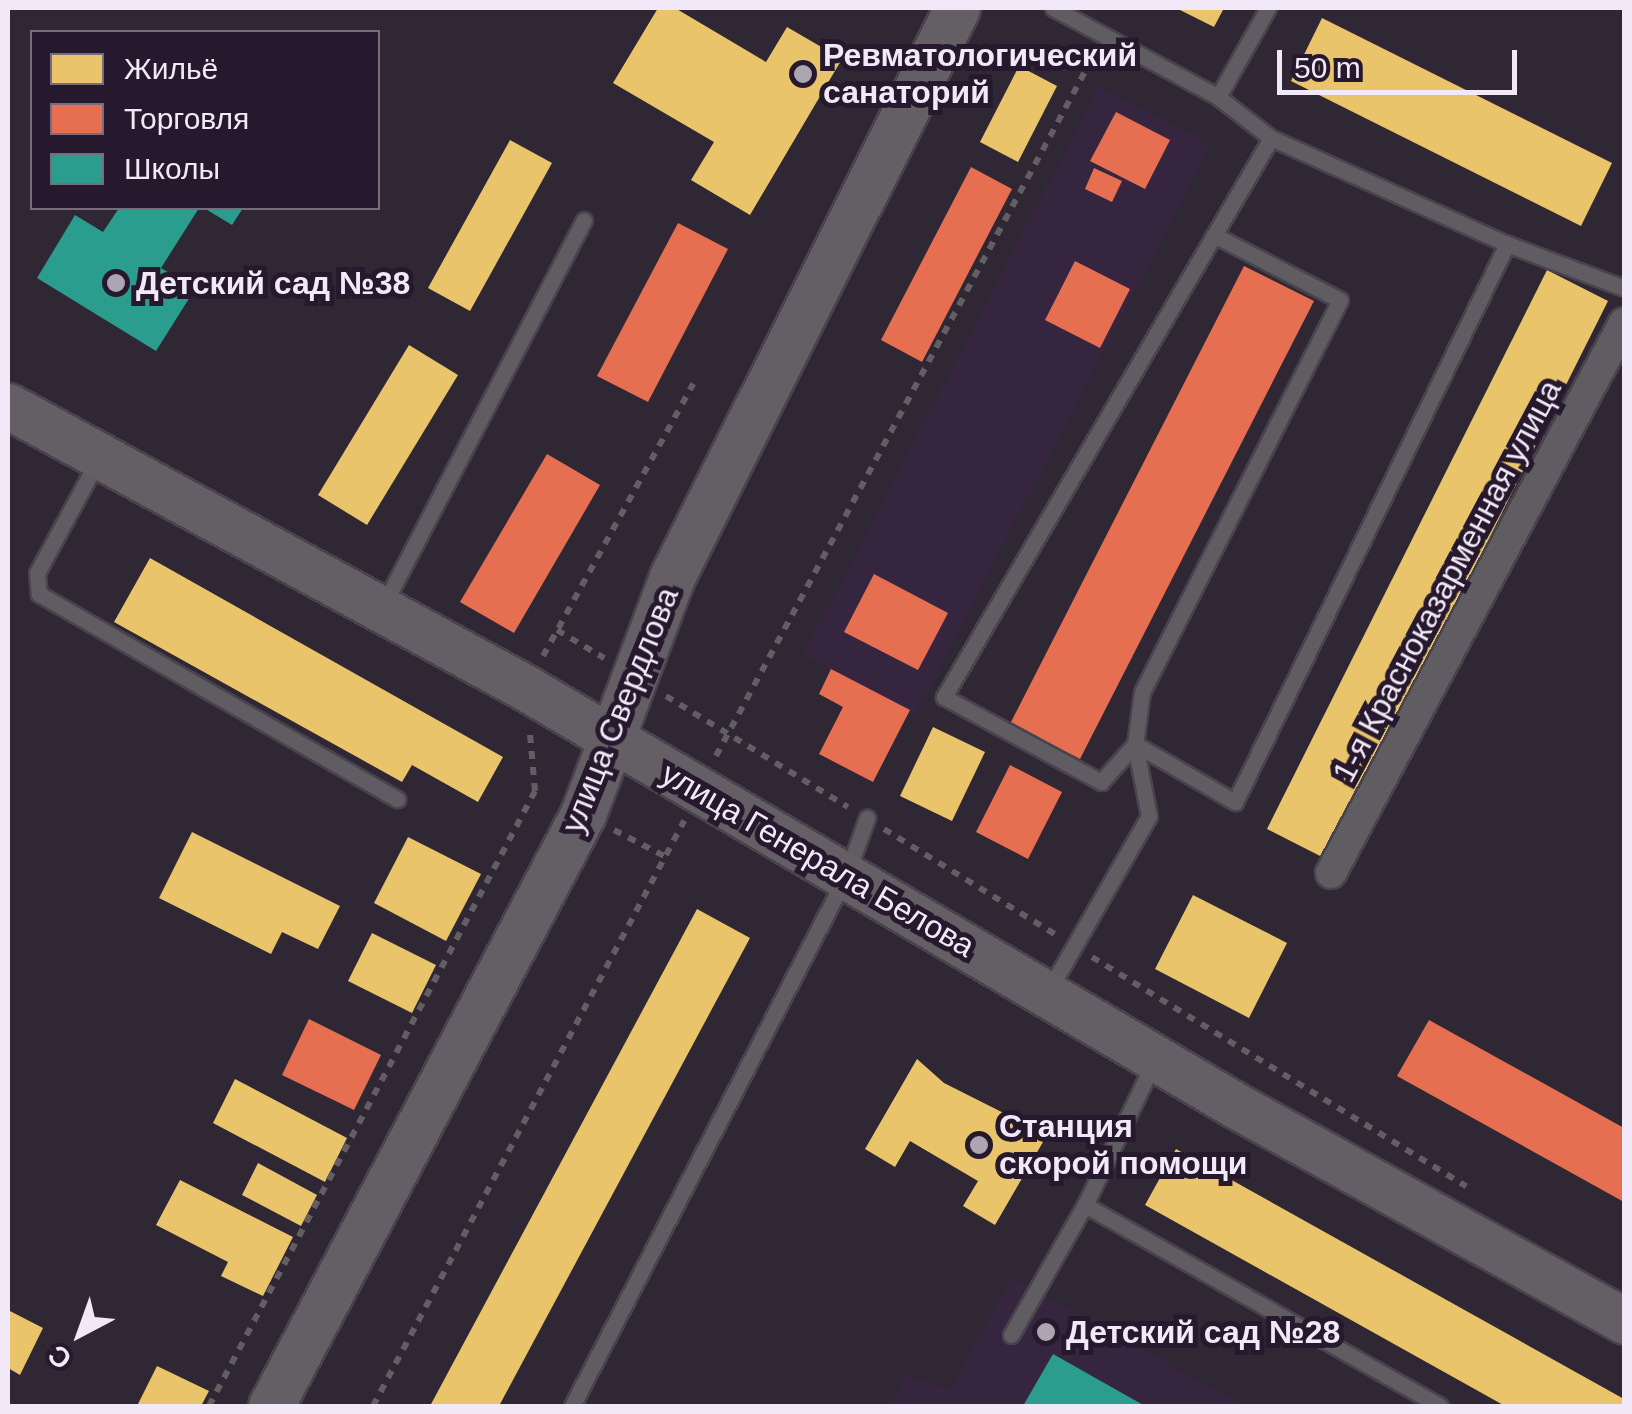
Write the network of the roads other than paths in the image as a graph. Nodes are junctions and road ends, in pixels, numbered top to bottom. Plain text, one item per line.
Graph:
1 (957, 8) edge
2 (1053, 8) edge
3 (1268, 8) edge
4 (1218, 97) junction
5 (1271, 138) junction
6 (584, 220) dead end
7 (1214, 234) junction
8 (1507, 244) junction
9 (1624, 288) edge
10 (1624, 323) edge
11 (8, 406) edge
12 (100, 456) junction
13 (382, 610) junction
14 (612, 740) junction
15 (1136, 744) junction
16 (397, 799) dead end
17 (867, 818) road end
18 (1331, 873) dead end
19 (846, 876) junction
20 (1046, 993) junction
21 (1156, 1057) junction
22 (1085, 1206) junction
23 (1624, 1321) edge
24 (1010, 1335) dead end
25 (271, 1406) edge
26 (572, 1406) edge
27 (1440, 1406) edge

1 - 14 street, улица Свердлова
2 - 4 lane
3 - 4 lane
4 - 5 lane
5 - 7 lane
5 - 8 lane
6 - 13 lane
7 - 15 lane
7 - 15 lane
8 - 9 lane
8 - 15 lane
10 - 18 street, 1-я Красноказарменная улица
11 - 12 street, улица Генерала Белова
12 - 13 street, улица Генерала Белова
12 - 16 lane
13 - 14 street, улица Генерала Белова
14 - 19 street, улица Генерала Белова
14 - 25 street, улица Свердлова
15 - 20 lane
17 - 19 lane
19 - 20 street, улица Генерала Белова
19 - 26 lane
20 - 21 street, улица Генерала Белова
21 - 22 lane
21 - 23 street, улица Генерала Белова
22 - 24 lane
22 - 27 lane

